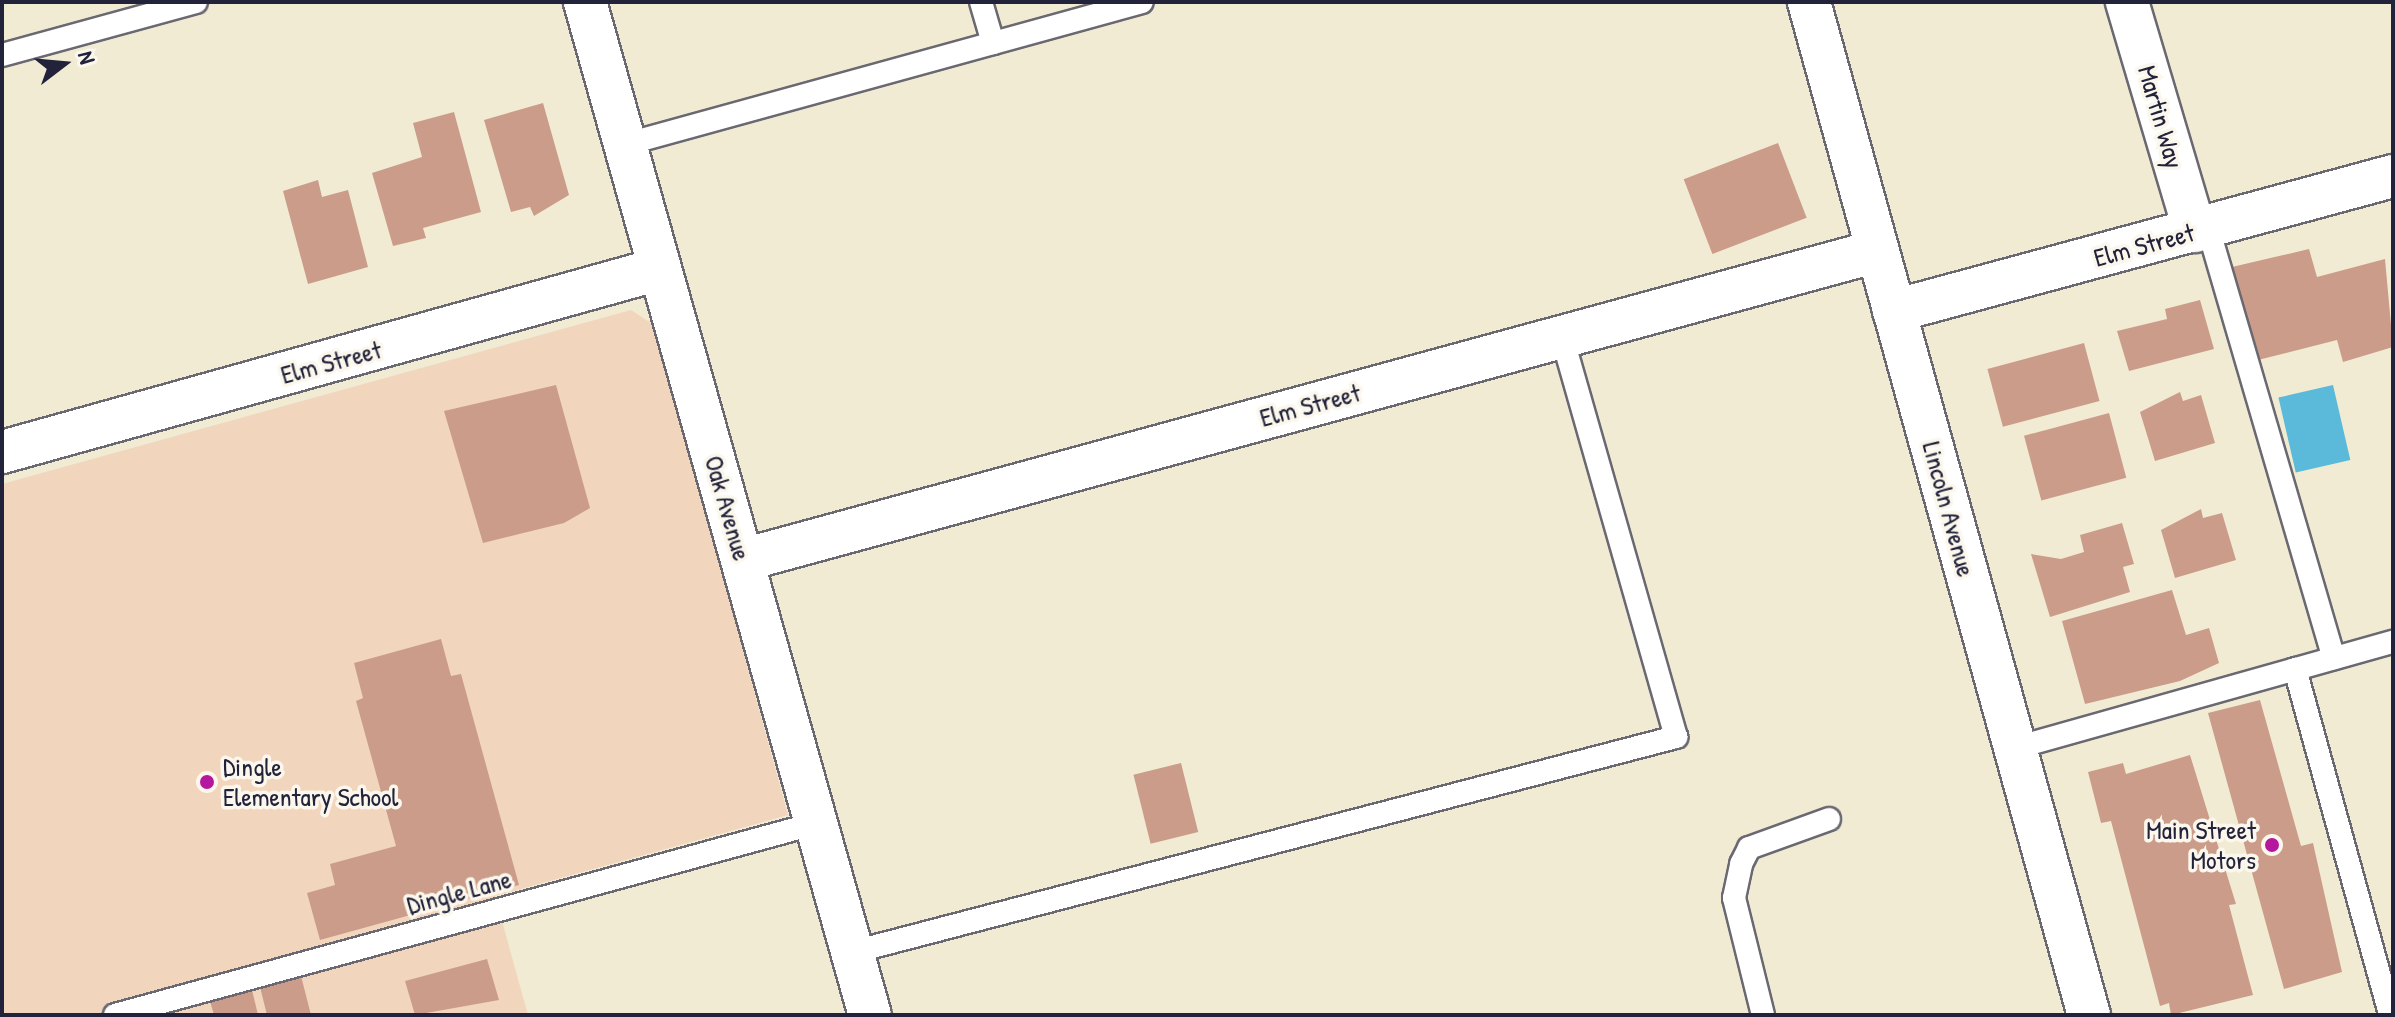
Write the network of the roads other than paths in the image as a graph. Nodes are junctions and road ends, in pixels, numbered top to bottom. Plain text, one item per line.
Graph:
1 (196, 2) edge
2 (585, 2) edge
3 (981, 2) edge
4 (1142, 2) edge
5 (1809, 2) edge
6 (2127, 2) edge
7 (993, 43) junction
8 (2, 55) edge
9 (623, 145) junction
10 (2393, 176) edge
11 (2202, 230) junction
12 (1877, 251) junction
13 (659, 269) junction
14 (1894, 311) junction
15 (1562, 337) junction
16 (2, 452) edge
17 (743, 560) junction
18 (2393, 642) edge
19 (2334, 658) junction
20 (2295, 669) junction
21 (2015, 748) junction
22 (1829, 819) dead end
23 (817, 823) junction
24 (853, 952) junction
25 (115, 1015) edge
26 (870, 1015) edge
27 (1763, 1015) edge
28 (2089, 1015) edge
29 (2390, 1015) edge

1 - 8 lane
2 - 9 street, Oak Avenue
3 - 7 lane
4 - 7 lane
5 - 12 street, Lincoln Avenue
6 - 11 street, Martin Way
7 - 9 lane
9 - 13 street, Oak Avenue
10 - 11 street, Elm Street
11 - 14 street, Elm Street
11 - 19 lane
12 - 14 street, Lincoln Avenue
12 - 15 street, Elm Street
13 - 16 street, Elm Street
13 - 17 street, Oak Avenue
14 - 21 street, Lincoln Avenue
15 - 17 street, Elm Street
15 - 24 lane
17 - 23 street, Oak Avenue
18 - 19 lane
19 - 20 lane
20 - 21 lane
20 - 29 lane
21 - 28 street, Lincoln Avenue
22 - 27 lane
23 - 24 street, Oak Avenue
23 - 25 lane, Dingle Lane
24 - 26 street, Oak Avenue

